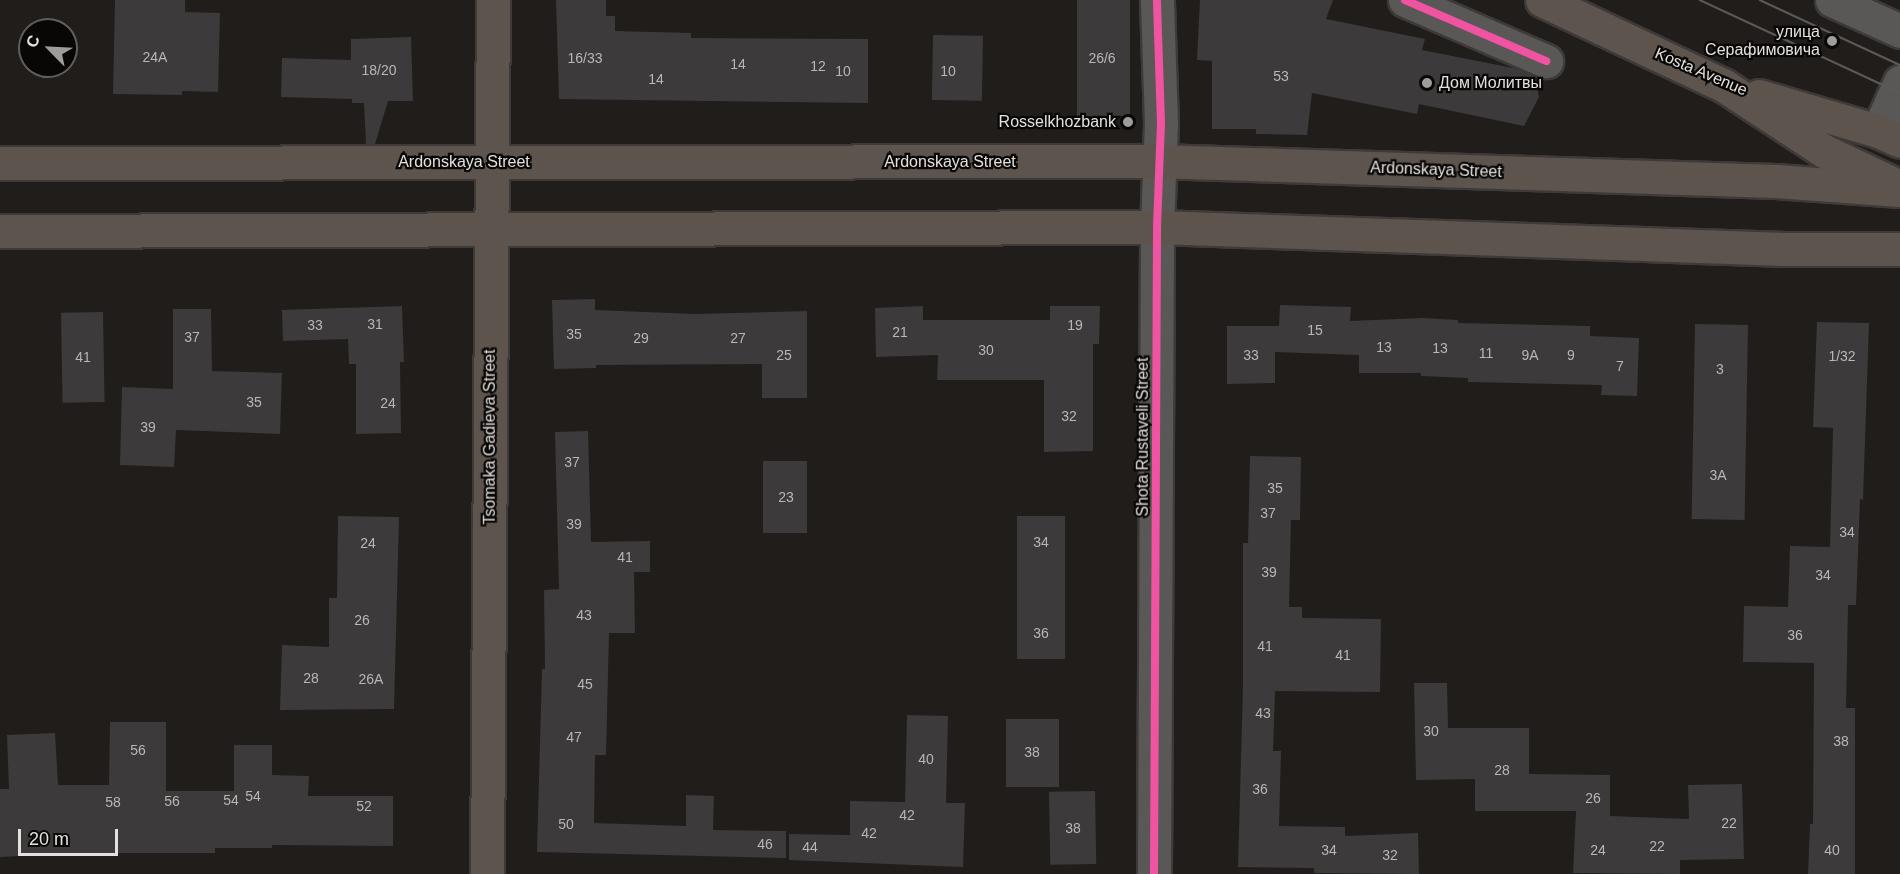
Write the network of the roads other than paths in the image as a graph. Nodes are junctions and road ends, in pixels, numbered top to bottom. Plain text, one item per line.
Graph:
1 (493, 0) edge
2 (1157, 0) edge
3 (1405, 0) edge
4 (1542, 0) edge
5 (1832, 0) edge
6 (1900, 31) edge
7 (1546, 61) dead end
8 (1900, 82) edge
9 (1723, 85) junction
10 (1889, 136) edge
11 (1158, 161) junction
12 (491, 162) junction
13 (0, 163) edge
14 (1900, 188) edge
15 (1157, 227) junction
16 (491, 229) junction
17 (0, 231) edge
18 (1900, 249) edge
19 (487, 874) edge
20 (1154, 874) edge

1 - 12 main road, Tsomaka Gadieva Street
2 - 11 street, Shota Rustaveli Street
3 - 7 street
4 - 9 main road, Kosta Avenue
5 - 6 street
8 - 10 street
9 - 10 main road, Kosta Avenue
9 - 14 main road
11 - 12 main road, Ardonskaya Street
11 - 14 main road, Ardonskaya Street
11 - 15 street, Shota Rustaveli Street
12 - 13 main road, Ardonskaya Street
12 - 16 main road, Tsomaka Gadieva Street
15 - 16 main road
15 - 18 main road
15 - 20 street, Shota Rustaveli Street
16 - 17 main road
16 - 19 main road, Tsomaka Gadieva Street

